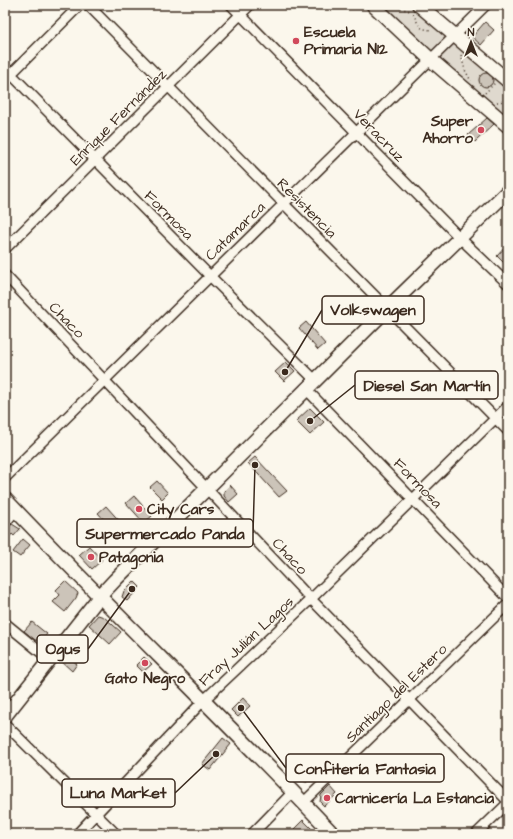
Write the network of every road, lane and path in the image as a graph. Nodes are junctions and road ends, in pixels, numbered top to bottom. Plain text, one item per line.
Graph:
1 (80, 5) edge
2 (88, 5) edge
3 (231, 5) edge
4 (250, 5) edge
5 (373, 5) edge
6 (419, 5) edge
7 (486, 5) edge
8 (240, 15) junction
9 (454, 35) junction
10 (430, 59) junction
11 (7, 74) edge
12 (505, 80) edge
13 (168, 87) junction
14 (485, 93) dead end
15 (508, 94) edge
16 (507, 101) edge
17 (498, 103) dead end
18 (508, 126) edge
19 (357, 133) junction
20 (95, 160) junction
21 (508, 191) edge
22 (283, 204) junction
23 (460, 238) junction
24 (5, 248) edge
25 (5, 275) edge
26 (210, 276) junction
27 (508, 284) edge
28 (387, 309) junction
29 (105, 380) junction
30 (311, 384) junction
31 (508, 406) edge
32 (495, 418) junction
33 (508, 431) edge
34 (5, 478) edge
35 (208, 489) junction
36 (5, 499) edge
37 (414, 499) junction
38 (16, 510) junction
39 (5, 523) edge
40 (100, 596) junction
41 (508, 598) edge
42 (311, 599) junction
43 (508, 604) edge
44 (5, 623) edge
45 (49, 659) junction
46 (204, 700) junction
47 (410, 700) junction
48 (5, 716) edge
49 (5, 724) edge
50 (293, 792) junction
51 (303, 802) junction
52 (508, 802) edge
53 (96, 814) junction
54 (77, 834) edge
55 (116, 834) edge
56 (252, 834) edge
57 (333, 834) edge
58 (476, 834) edge

1 - 11 street
2 - 13 street, Resistencia
3 - 8 street, Veracruz
4 - 8 street, Enrique Fernández
5 - 10 main road
6 - 9 main road
7 - 9 street, Catamarca
8 - 13 street, Enrique Fernández
8 - 19 street, Veracruz
9 - 10 street, Catamarca
9 - 12 main road
10 - 18 main road
10 - 19 street, Catamarca
11 - 20 street, Formosa
12 - 14 path
13 - 20 street, Enrique Fernández
13 - 22 street, Resistencia
15 - 16 path
16 - 17 path
19 - 22 street, Catamarca
19 - 23 street, Veracruz
20 - 24 street, Enrique Fernández
20 - 26 street, Formosa
21 - 23 main road
22 - 26 street, Catamarca
22 - 28 street, Resistencia
23 - 27 street, Veracruz
23 - 28 main road
25 - 29 street, Chaco
26 - 29 street, Catamarca
26 - 30 street, Formosa
28 - 30 main road
28 - 32 street, Resistencia
29 - 34 street, Catamarca
29 - 35 street, Chaco
30 - 35 main road
30 - 37 street, Formosa
31 - 32 street, Fray Julián Lagos
32 - 33 street, Resistencia
32 - 37 street, Fray Julián Lagos
35 - 40 main road
35 - 42 street, Chaco
36 - 38 main road
37 - 41 street, Formosa
37 - 42 street, Fray Julián Lagos
38 - 39 street
38 - 40 main road
40 - 45 main road
40 - 46 main road
42 - 46 street, Fray Julián Lagos
42 - 47 street, Chaco
43 - 47 street, Santiago del Estero
44 - 45 street
45 - 48 main road
46 - 50 main road
46 - 53 street, Fray Julián Lagos
47 - 51 street, Santiago del Estero
47 - 52 street, Chaco
49 - 53 street
50 - 51 main road
50 - 56 street
51 - 57 main road
52 - 58 street
53 - 54 street, Fray Julián Lagos
53 - 55 street

